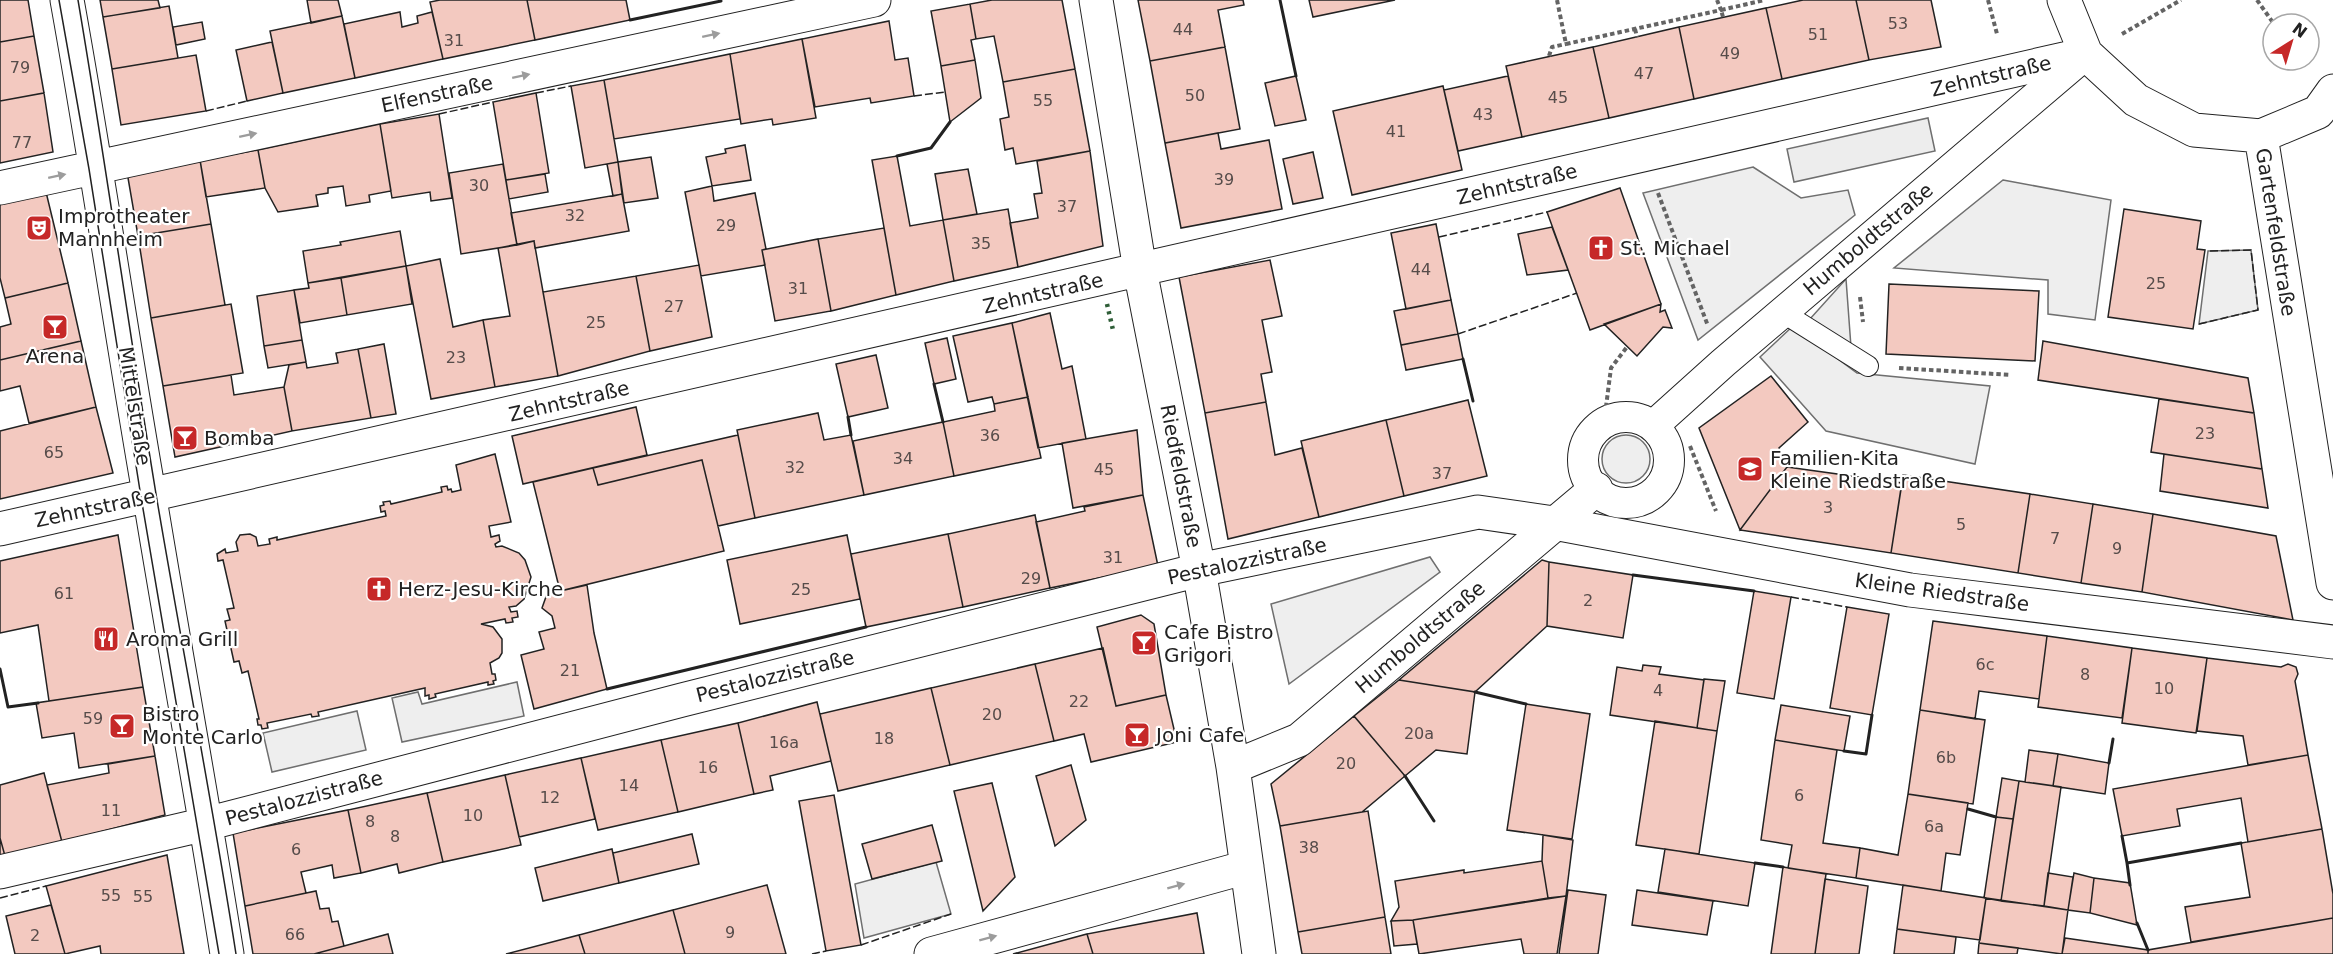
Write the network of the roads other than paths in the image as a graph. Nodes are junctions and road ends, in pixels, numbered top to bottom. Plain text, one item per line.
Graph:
1 (67, 0) edge
2 (874, 0) edge
3 (1096, 0) edge
4 (2064, 0) edge
5 (2086, 54) junction
6 (2333, 91) edge
7 (2261, 136) junction
8 (97, 167) junction
9 (0, 188) edge
10 (1140, 270) junction
11 (1782, 312) junction
12 (1868, 366) road end
13 (1663, 416) junction
14 (1596, 489) junction
15 (149, 497) junction
16 (1554, 523) junction
17 (0, 529) edge
18 (1199, 570) junction
19 (2333, 583) edge
20 (2333, 642) edge
21 (1233, 767) junction
22 (206, 824) junction
23 (1247, 867) junction
24 (0, 872) edge
25 (227, 954) edge
26 (932, 954) edge
27 (1259, 954) edge

1 - 8 street, Mittelstraße
8 -> 2 street, Elfenstraße
3 - 10 street, Riedfeldstraße
4 - 5 street, Gartenfeldstraße
5 - 7 street, Gartenfeldstraße
5 - 10 street, Zehntstraße
5 - 11 street, Humboldtstraße
6 - 7 street
7 - 19 street, Gartenfeldstraße
9 -> 8 street, Elfenstraße
8 - 15 street, Mittelstraße
10 - 15 street, Zehntstraße
10 - 18 street, Riedfeldstraße
11 - 12 lane
11 - 13 street, Humboldtstraße
13 - 14 street
13 - 14 street
14 - 16 street, Humboldtstraße
15 - 17 street, Zehntstraße
15 - 22 street, Mittelstraße
16 - 18 street, Pestalozzistraße
16 - 20 street, Kleine Riedstraße
16 - 21 street, Humboldtstraße
18 - 21 street, Riedfeldstraße
18 - 22 street, Pestalozzistraße
21 - 23 street, Riedfeldstraße
22 - 24 street, Pestalozzistraße
22 - 25 street, Mittelstraße
26 -> 23 street
23 - 27 street, Riedfeldstraße

